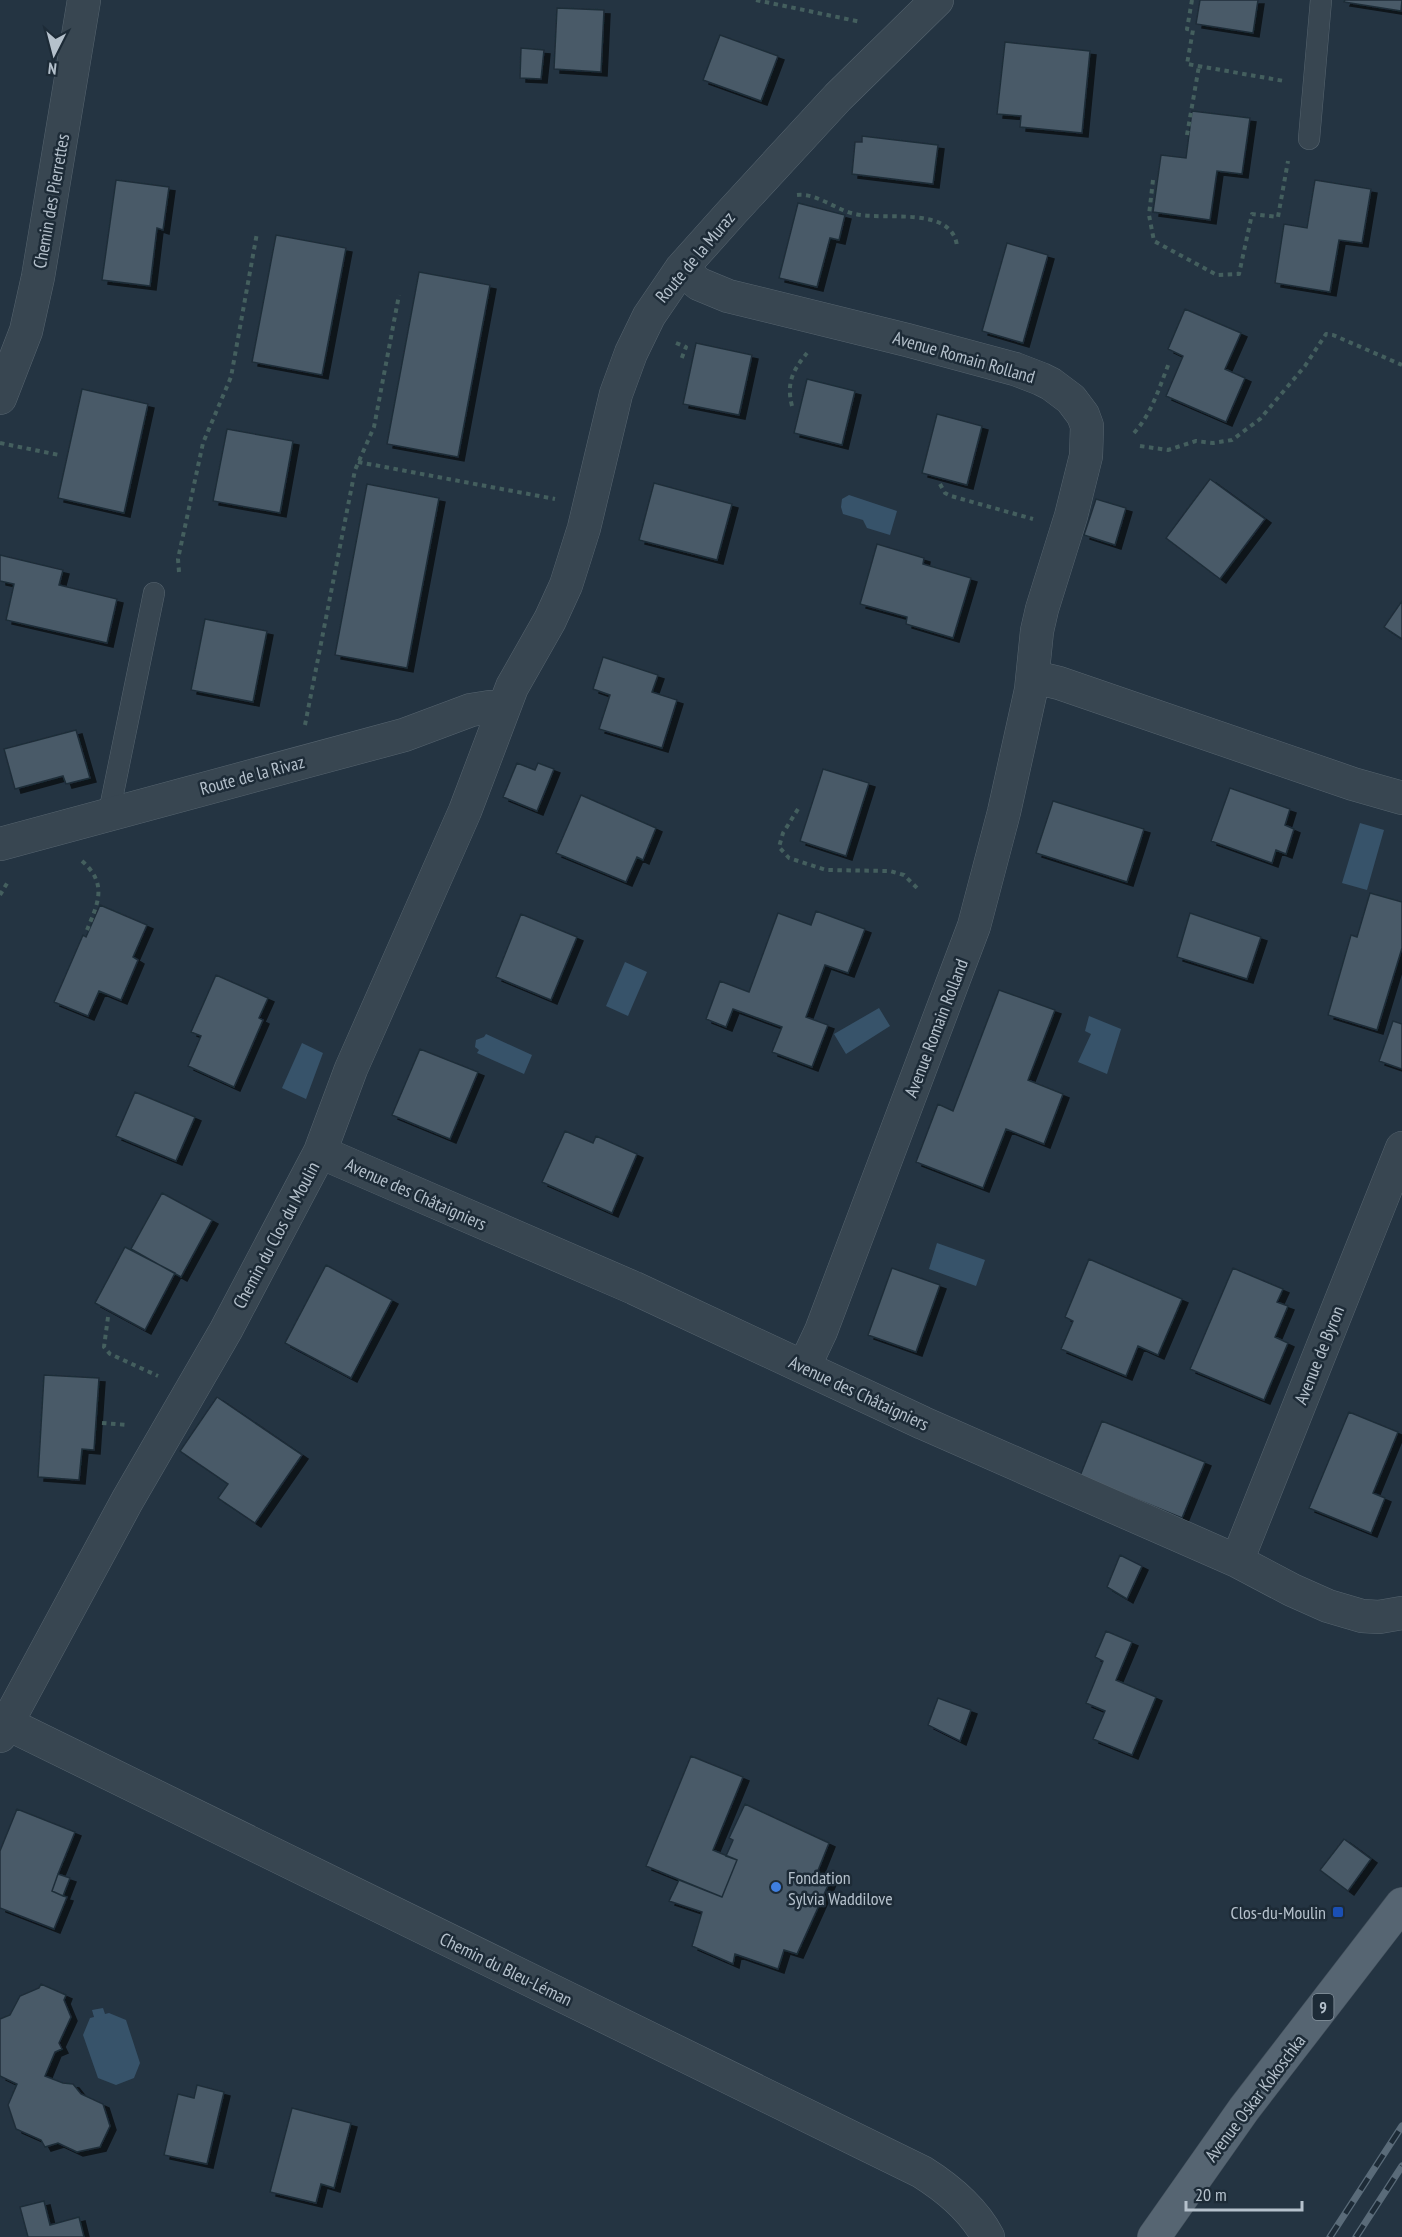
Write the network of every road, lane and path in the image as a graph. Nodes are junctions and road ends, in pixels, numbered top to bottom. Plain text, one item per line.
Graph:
1 (84, 0) edge
2 (756, 0) edge
3 (937, 0) edge
4 (1192, 0) edge
5 (1321, 0) edge
6 (895, 41) junction
7 (1199, 66) junction
8 (1314, 86) junction
9 (1187, 135) dead end
10 (1309, 139) joint
11 (1153, 180) dead end
12 (757, 186) junction
13 (257, 233) dead end
14 (957, 246) dead end
15 (681, 269) junction
16 (399, 295) dead end
17 (820, 318) junction
18 (1169, 363) dead end
19 (1402, 365) edge
20 (0, 398) edge
21 (792, 406) dead end
22 (1134, 433) dead end
23 (0, 443) edge
24 (1140, 446) dead end
25 (59, 455) dead end
26 (358, 462) junction
27 (940, 484) dead end
28 (589, 506) junction
29 (1067, 528) junction
30 (182, 580) dead end
31 (154, 593) dead end
32 (1034, 677) junction
33 (502, 710) junction
34 (305, 761) junction
35 (1402, 798) edge
36 (798, 809) dead end
37 (109, 813) junction
38 (0, 844) edge
39 (79, 858) dead end
40 (918, 889) dead end
41 (87, 930) dead end
42 (1402, 1148) edge
43 (320, 1152) junction
44 (108, 1317) dead end
45 (804, 1367) junction
46 (190, 1392) junction
47 (1237, 1561) junction
48 (1402, 1613) edge
49 (3, 1730) edge
50 (1402, 1904) edge
51 (988, 2237) edge
52 (1154, 2237) edge

1 - 20 street, Chemin des Pierrettes
2 - 6 path
3 - 6 street, Route de la Muraz
4 - 7 path
5 - 8 lane
6 - 12 street, Route de la Muraz
7 - 8 path
7 - 9 path
8 - 10 lane
10 - 11 path
12 - 14 path
12 - 15 street, Route de la Muraz
13 - 30 path
15 - 17 street, Avenue Romain Rolland
15 - 28 street, Route de la Muraz
16 - 26 path
17 - 21 path
17 - 29 street, Avenue Romain Rolland
18 - 22 path
19 - 24 path
23 - 25 path
26 - 28 path
26 - 34 path
27 - 29 path
28 - 33 street, Route de la Muraz
29 - 32 street, Avenue Romain Rolland
31 - 37 lane
32 - 35 street
32 - 45 street, Avenue Romain Rolland
33 - 34 street, Route de la Rivaz
33 - 43 street, Chemin du Clos du Moulin
34 - 37 street, Route de la Rivaz
36 - 40 path
37 - 38 street, Route de la Rivaz
39 - 41 path
42 - 47 street, Avenue de Byron
43 - 45 street, Avenue des Châtaigniers
43 - 46 street, Chemin du Clos du Moulin
44 - 46 path
45 - 47 street, Avenue des Châtaigniers
46 - 49 street, Chemin du Clos du Moulin
47 - 48 street, Avenue des Châtaigniers
49 - 51 street, Chemin du Bleu-Léman
50 - 52 main road, Avenue Oskar Kokoschka / 9

